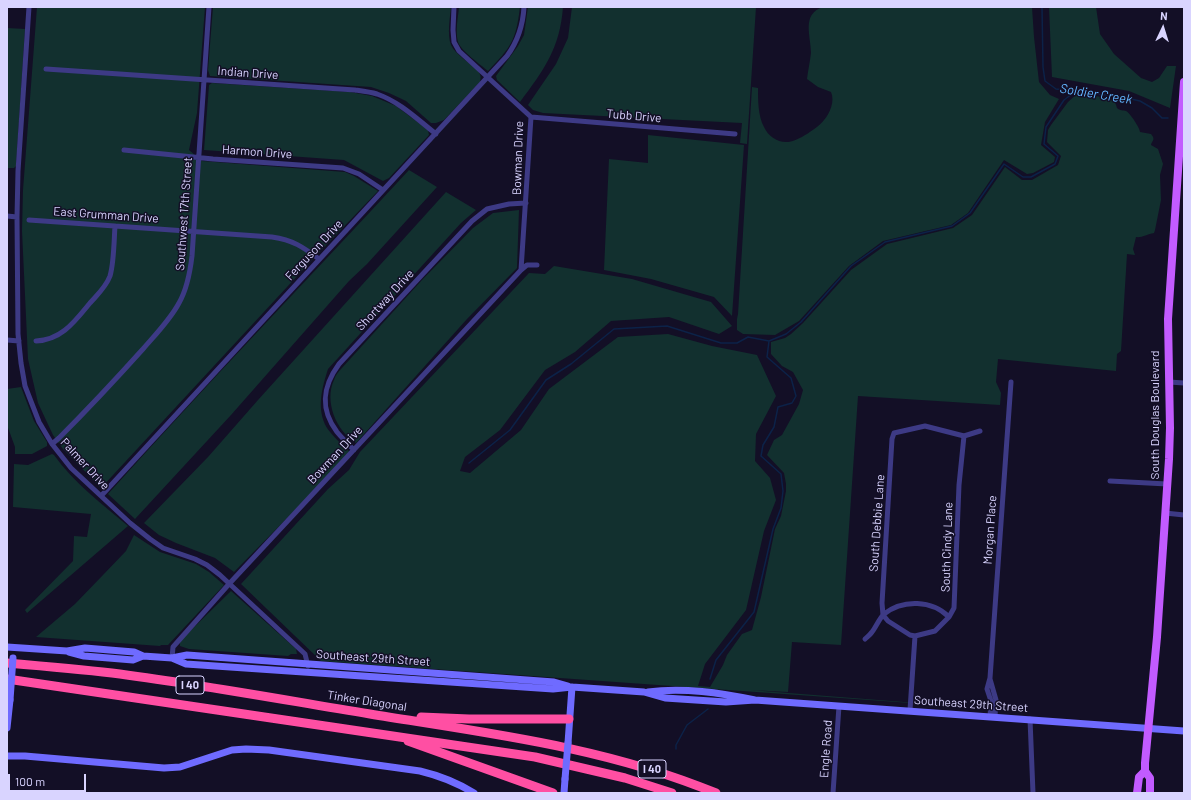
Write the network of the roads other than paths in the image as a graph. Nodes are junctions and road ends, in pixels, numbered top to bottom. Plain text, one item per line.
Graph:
1 (29, 7) edge
2 (209, 7) edge
3 (454, 7) edge
4 (524, 7) edge
5 (46, 69) dead end
6 (488, 76) junction
7 (204, 79) junction
8 (1184, 82) edge
9 (531, 117) junction
10 (436, 134) junction
11 (735, 134) dead end
12 (124, 150) dead end
13 (198, 157) junction
14 (383, 190) junction
15 (526, 203) junction
16 (7, 216) edge
17 (17, 217) junction
18 (29, 220) dead end
19 (115, 226) junction
20 (194, 231) junction
21 (319, 259) junction
22 (537, 265) dead end
23 (521, 270) junction
24 (7, 340) edge
25 (19, 341) junction
26 (36, 341) dead end
27 (1011, 382) dead end
28 (1169, 382) junction
29 (1184, 383) edge
30 (980, 431) dead end
31 (964, 436) junction
32 (52, 444) junction
33 (354, 450) junction
34 (1110, 481) dead end
35 (1167, 484) junction
36 (101, 496) junction
37 (1166, 513) junction
38 (1184, 515) edge
39 (229, 584) junction
40 (883, 615) junction
41 (949, 618) junction
42 (915, 636) junction
43 (865, 639) dead end
44 (10, 647) edge
45 (172, 658) junction
46 (10, 661) edge
47 (307, 664) junction
48 (309, 673) junction
49 (7, 678) edge
50 (572, 687) junction
51 (839, 706) junction
52 (910, 710) junction
53 (372, 715) junction
54 (993, 717) junction
55 (569, 719) junction
56 (1030, 720) junction
57 (7, 728) edge
58 (1149, 728) junction
59 (1184, 731) edge
60 (394, 736) junction
61 (7, 756) edge
62 (1145, 770) junction
63 (474, 793) edge
64 (551, 793) edge
65 (564, 793) edge
66 (672, 793) edge
67 (716, 793) edge
68 (834, 793) edge
69 (1033, 793) edge
70 (1137, 793) edge
71 (1150, 793) edge

1 - 17 street, Palmer Drive
2 - 7 street, Southwest 17th Street
3 - 6 street, Bowman Drive
4 - 6 street, Ferguson Drive
5 - 7 street, Indian Drive
6 - 9 street, Bowman Drive
6 - 10 street, Ferguson Drive
7 - 10 street, Indian Drive
7 - 13 street, Southwest 17th Street
8 - 28 main road, South Douglas Boulevard
9 - 11 street, Tubb Drive
9 - 15 street, Bowman Drive
10 - 14 street, Ferguson Drive
12 - 13 street, Harmon Drive
13 - 14 street, Harmon Drive
13 - 20 street, Southwest 17th Street
14 - 21 street, Ferguson Drive
15 - 23 street, Bowman Drive
15 - 33 street, Shortway Drive
16 - 17 street
17 - 25 street, Palmer Drive
18 - 19 street, East Grumman Drive
19 - 20 street, East Grumman Drive
19 - 26 street
20 - 21 street, East Grumman Drive
20 - 32 street, Southwest 17th Street
21 - 36 street, Ferguson Drive
22 - 23 street, Bowman Drive
23 - 33 street, Bowman Drive
24 - 25 street
25 - 32 street, Palmer Drive
27 - 54 street, Morgan Place
28 - 29 street
28 - 35 main road, South Douglas Boulevard
30 - 31 street
31 - 40 street, South Debbie Lane
31 - 41 street, South Cindy Lane
32 - 36 street, Palmer Drive
33 - 39 street, Bowman Drive
34 - 35 street
35 - 37 main road, South Douglas Boulevard
36 - 39 street, Palmer Drive
37 - 38 street
37 - 58 main road, South Douglas Boulevard
39 - 45 street, Bowman Drive
39 - 47 street, Palmer Drive
40 - 41 street
40 - 42 street
40 - 43 street
41 - 42 street
42 - 52 street
44 - 45 main road, Southeast 29th Street
44 - 46 main road
45 - 47 main road, Southeast 29th Street
45 - 48 main road, Southeast 29th Street
46 - 53 highway, Tinker Diagonal / I 40
46 - 57 main road, bridge
47 - 48 street, Palmer Drive
47 - 50 main road, Southeast 29th Street
48 - 50 main road, Southeast 29th Street
49 - 60 highway, I 40
50 - 51 main road, Southeast 29th Street
50 - 55 main road
51 - 52 main road, Southeast 29th Street
51 - 68 street, Engle Road
52 - 54 main road, Southeast 29th Street
53 - 55 highway
53 - 67 highway, Tinker Diagonal / I 40
54 - 56 main road, Southeast 29th Street
55 - 65 main road, bridge
56 - 58 main road, Southeast 29th Street
56 - 69 street
58 - 59 main road, Southeast 29th Street
58 - 62 main road, South Douglas Boulevard
60 - 64 highway
60 - 66 highway, I 40
61 - 63 main road
62 - 70 main road, South Douglas Boulevard
62 - 71 main road, South Douglas Boulevard

